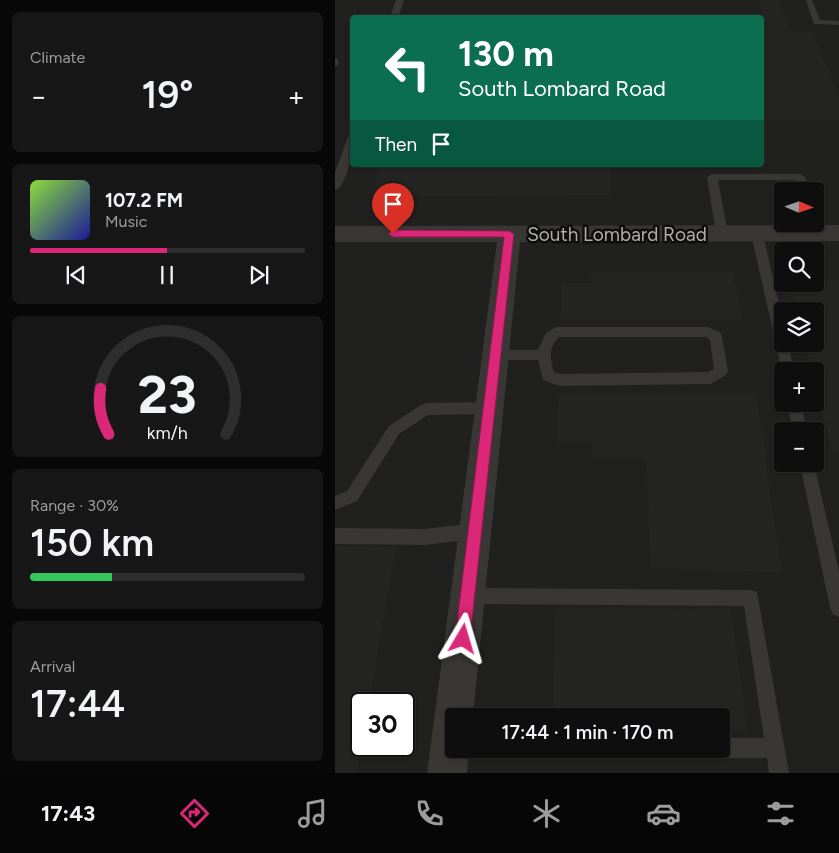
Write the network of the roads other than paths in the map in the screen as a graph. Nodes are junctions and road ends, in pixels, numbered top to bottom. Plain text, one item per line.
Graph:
1 (400, 0) edge
2 (809, 1) dead end
3 (395, 15) edge
4 (839, 22) edge
5 (350, 145) edge
6 (802, 182) edge
7 (335, 187) edge
8 (784, 232) edge
9 (335, 234) edge
10 (509, 234) junction
11 (722, 234) junction
12 (757, 234) junction
13 (496, 355) junction
14 (542, 355) junction
15 (785, 362) edge
16 (489, 408) junction
17 (809, 472) edge
18 (335, 503) edge
19 (475, 531) junction
20 (335, 536) edge
21 (468, 596) junction
22 (839, 608) edge
23 (456, 708) edge
24 (730, 748) edge
25 (775, 748) junction
26 (779, 773) edge

1 - 3 lane
2 - 4 lane
5 - 7 lane
6 - 11 lane
8 - 12 street, South Lombard Road
9 - 10 street, South Lombard Road
10 - 11 street, South Lombard Road
10 - 13 street
11 - 12 street, South Lombard Road
12 - 15 lane
13 - 14 lane
13 - 16 street
14 - 14 lane
16 - 18 lane
16 - 19 street
17 - 22 lane
19 - 20 lane
19 - 21 street
21 - 23 street
21 - 25 lane
24 - 25 lane
25 - 26 lane

